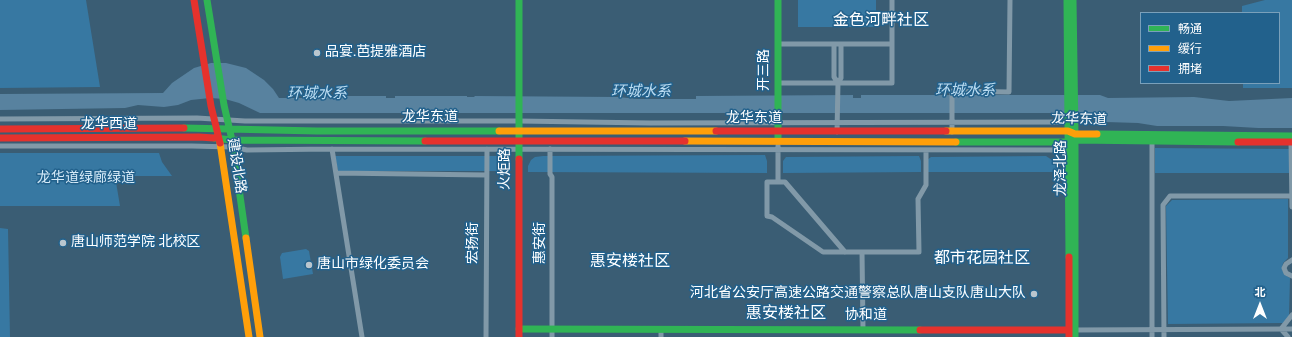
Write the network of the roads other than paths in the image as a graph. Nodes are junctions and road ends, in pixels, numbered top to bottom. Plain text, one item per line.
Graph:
1 (194, 0) edge
2 (207, 0) edge
3 (519, 0) edge
4 (778, 0) edge
5 (892, 0) edge
6 (1010, 0) edge
7 (1067, 0) edge
8 (1073, 0) edge
9 (778, 44) junction
10 (834, 44) junction
11 (841, 44) junction
12 (891, 44) junction
13 (778, 83) junction
14 (838, 86) junction
15 (1071, 92) junction
16 (1070, 117) junction
17 (519, 118) junction
18 (778, 118) junction
19 (0, 119) edge
20 (952, 119) junction
21 (214, 120) junction
22 (228, 120) junction
23 (838, 122) junction
24 (0, 129) edge
25 (216, 129) junction
26 (230, 130) junction
27 (519, 131) junction
28 (778, 132) junction
29 (837, 132) junction
30 (952, 132) junction
31 (1071, 137) junction
32 (0, 138) edge
33 (219, 139) junction
34 (1292, 140) edge
35 (778, 141) junction
36 (1152, 141) junction
37 (232, 144) junction
38 (519, 145) junction
39 (0, 146) edge
40 (220, 147) junction
41 (332, 149) junction
42 (486, 149) junction
43 (550, 149) junction
44 (778, 149) junction
45 (926, 150) junction
46 (1068, 150) junction
47 (336, 173) junction
48 (486, 175) junction
49 (778, 182) junction
50 (1292, 196) edge
51 (1292, 207) edge
52 (845, 252) junction
53 (862, 252) junction
54 (1292, 260) edge
55 (1292, 276) edge
56 (1292, 315) edge
57 (1281, 328) junction
58 (1292, 328) edge
59 (519, 329) junction
60 (552, 329) junction
61 (661, 329) junction
62 (863, 329) junction
63 (1164, 329) junction
64 (1152, 330) junction
65 (973, 333) edge
66 (1072, 333) edge
67 (249, 337) edge
68 (260, 337) edge
69 (362, 337) edge
70 (486, 337) edge
71 (519, 337) edge
72 (552, 337) edge
73 (661, 337) edge
74 (1152, 337) edge
75 (1164, 337) edge
76 (1288, 337) edge

1 - 21 main road, 建设北路
2 - 22 main road, 建设北路
3 - 17 main road, 火炬路
4 - 9 main road, 开三路
5 - 12 street
6 - 20 street
7 - 15 main road, 龙泽北路
8 - 15 main road, 龙泽北路
9 - 10 street
9 - 13 main road, 开三路
10 - 11 street
10 - 14 street
11 - 12 street
11 - 14 street
12 - 14 street
13 - 14 street
13 - 18 main road, 开三路
14 - 23 street
15 - 16 main road, 龙泽北路
16 - 20 street
16 - 31 main road, 龙泽北路
17 - 18 street
17 - 22 street
17 - 27 main road, 火炬路
18 - 23 street
18 - 28 main road, 开三路
19 - 21 street
20 - 23 street
20 - 30 street
21 - 22 street
21 - 25 main road, 建设北路
22 - 26 main road, 建设北路
23 - 29 street
24 - 25 main road, 龙华西道
25 - 26 main road, 龙华东道
25 - 33 main road, 建设北路
26 - 27 main road, 龙华东道
26 - 37 main road, 建设北路
27 - 28 main road, 龙华东道
27 - 38 main road, 火炬路
28 - 29 main road, 龙华东道
28 - 35 main road, 开三路
29 - 30 main road, 龙华东道
30 - 31 main road, 龙华东道
31 - 34 main road, 龙华东道
31 - 35 main road, 龙华东道
31 - 36 main road, 龙华东道
31 - 46 main road, 龙泽北路
31 - 66 main road, 龙泽北路
32 - 33 main road, 龙华西道
33 - 37 main road, 龙华东道
33 - 40 main road, 建设北路
34 - 36 main road, 龙华东道
34 - 50 street
35 - 38 main road, 龙华东道
35 - 44 street
36 - 64 street
37 - 38 main road, 龙华东道
37 - 40 street
37 - 41 street
37 - 68 main road, 建设北路
38 - 42 street
38 - 43 street
38 - 59 main road, 火炬路
39 - 40 street
40 - 67 main road, 建设北路
41 - 42 street
41 - 47 street
42 - 48 street, 宏扬街
43 - 44 street
43 - 60 street, 惠安街
44 - 45 street
44 - 49 street
45 - 46 street
45 - 53 street
46 - 66 main road, 龙泽北路
47 - 48 street
47 - 69 street
48 - 70 street, 宏扬街
49 - 52 street
49 - 52 street
50 - 51 street
50 - 63 street
52 - 53 street
53 - 62 street
54 - 55 street
56 - 57 street
57 - 58 street
57 - 63 street
57 - 76 street
59 - 60 main road, 协和道
59 - 71 main road, 火炬路
60 - 61 main road, 协和道
60 - 72 street, 惠安街
61 - 62 main road, 协和道
61 - 73 street
62 - 65 main road, 协和道
63 - 64 street
63 - 75 street
64 - 66 street
64 - 74 street
65 - 66 main road, 协和道

